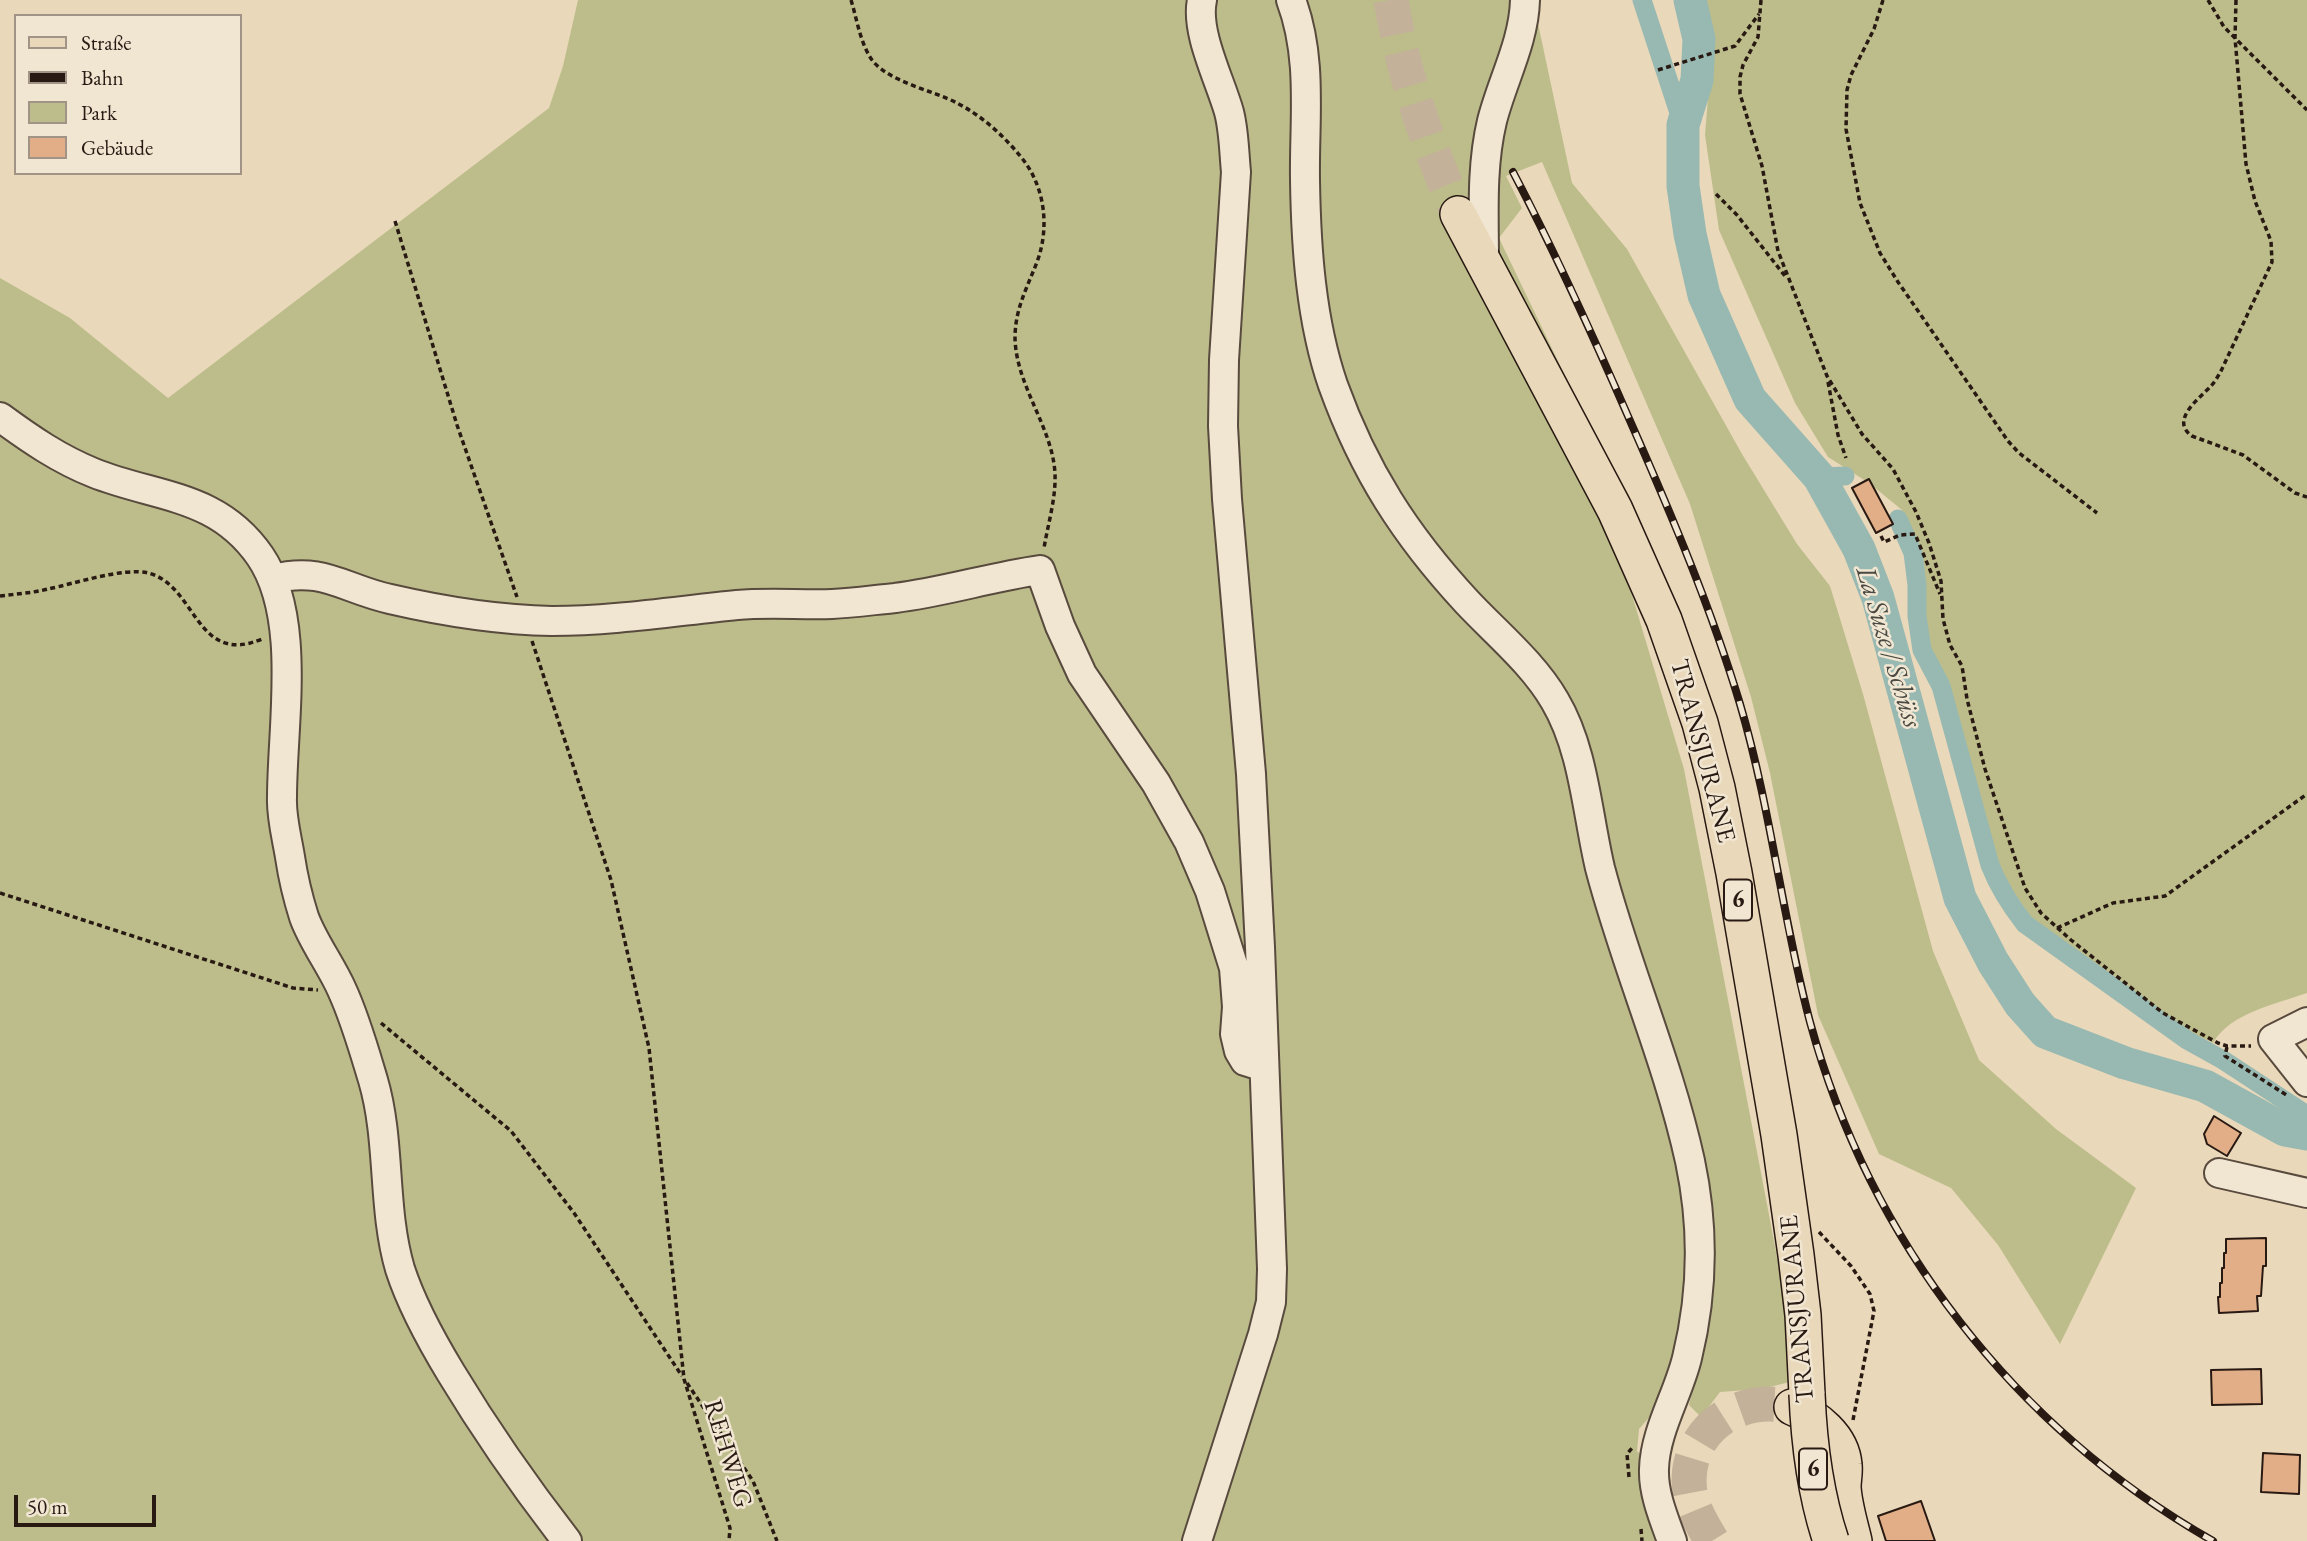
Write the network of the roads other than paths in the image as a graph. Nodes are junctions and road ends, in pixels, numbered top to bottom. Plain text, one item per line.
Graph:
1 (1202, 0) edge
2 (1291, 0) edge
3 (1525, 0) edge
4 (1475, 237) joint
5 (0, 417) edge
6 (273, 579) junction
7 (2307, 1022) edge
8 (1264, 1067) junction
9 (2300, 1091) edge
10 (2219, 1173) dead end
11 (2307, 1193) edge
12 (1797, 1409) junction
13 (567, 1541) edge
14 (1197, 1541) edge
15 (1672, 1541) edge
16 (1830, 1541) edge
17 (1854, 1541) edge

1 - 8 street
2 - 15 street
3 - 4 street
4 - 12 main road, TRANSJURANE / 6
5 - 6 street
6 - 8 street
6 - 13 street
7 - 9 street
8 - 14 street
10 - 11 street
12 - 16 main road, TRANSJURANE / 6, bridge
12 - 17 main road

